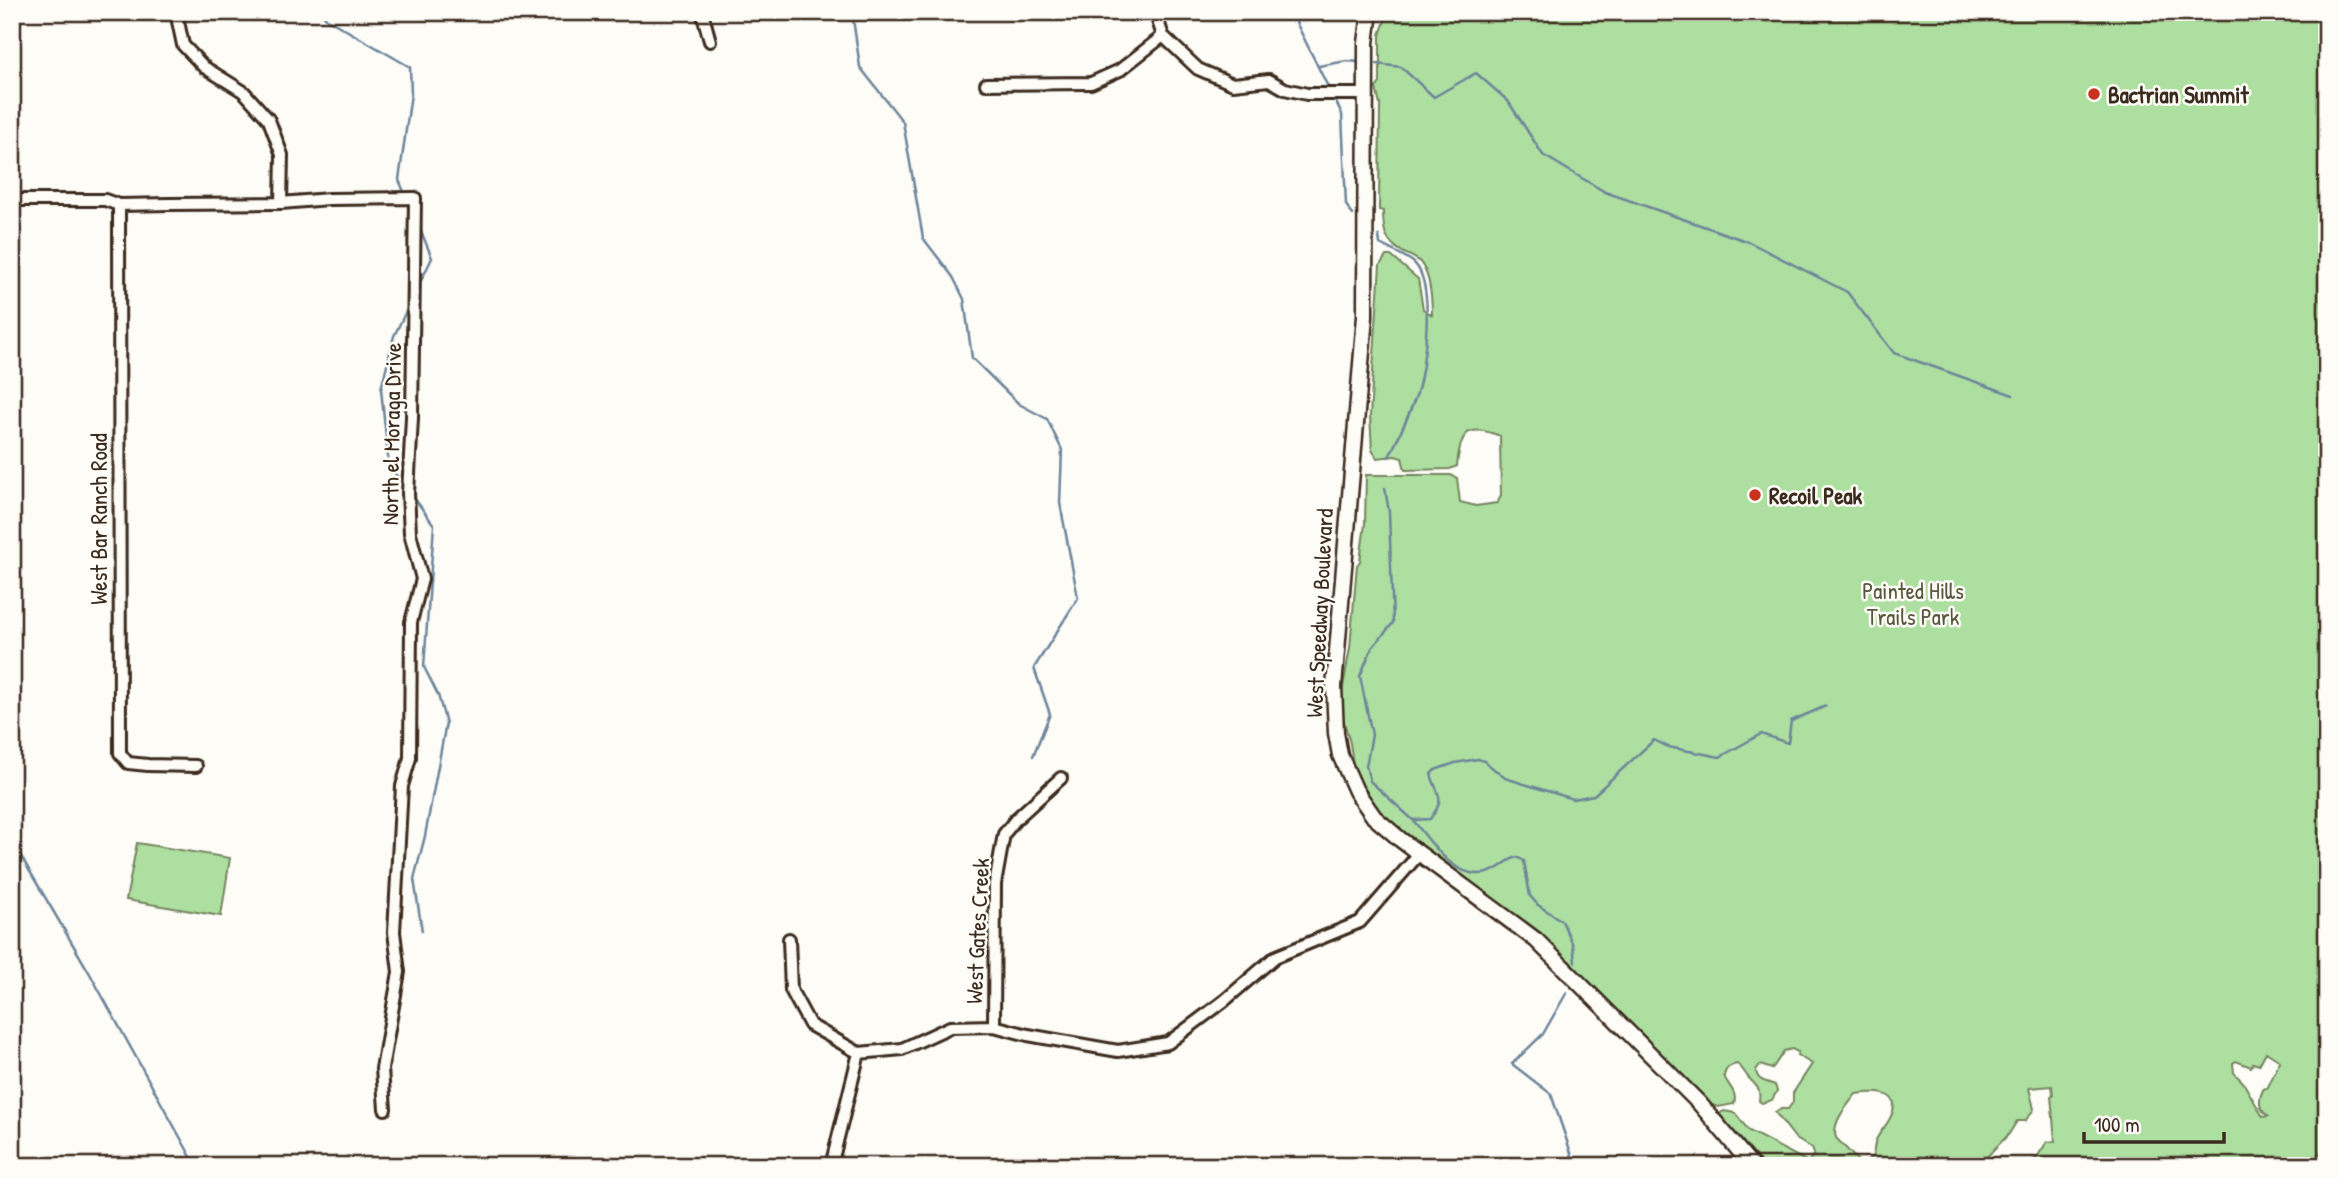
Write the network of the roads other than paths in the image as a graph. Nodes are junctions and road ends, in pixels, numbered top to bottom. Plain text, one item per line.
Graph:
1 (177, 12) edge
2 (702, 12) edge
3 (1155, 12) edge
4 (1370, 12) edge
5 (1163, 36) junction
6 (710, 41) dead end
7 (986, 85) dead end
8 (1366, 94) junction
9 (12, 200) edge
10 (281, 203) junction
11 (119, 205) junction
12 (196, 766) dead end
13 (1061, 778) dead end
14 (1419, 853) junction
15 (789, 939) dead end
16 (994, 1026) junction
17 (859, 1053) junction
18 (385, 1110) dead end
19 (831, 1166) edge
20 (1752, 1166) edge

1 - 10 street
2 - 6 street
3 - 5 street
4 - 8 main road, West Speedway Boulevard
5 - 7 street
5 - 8 street
8 - 14 main road, West Speedway Boulevard
9 - 11 street, North el Moraga Drive
10 - 11 street, North el Moraga Drive
10 - 18 street, North el Moraga Drive
11 - 12 street, West Bar Ranch Road
13 - 16 street, West Gates Creek
14 - 16 street
14 - 20 main road, West Speedway Boulevard
15 - 17 street
16 - 17 street
17 - 19 street

